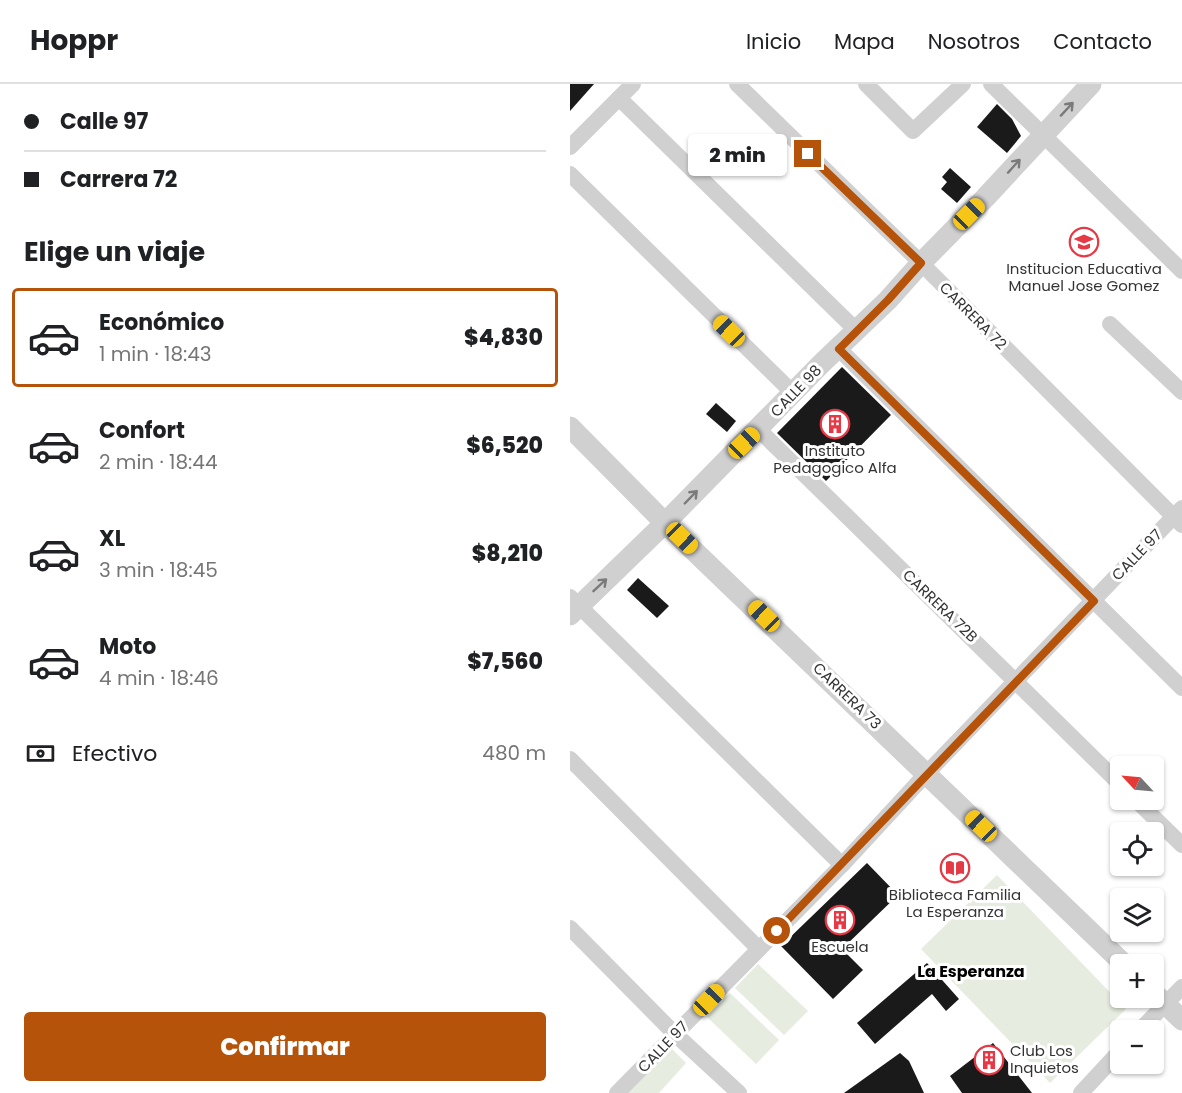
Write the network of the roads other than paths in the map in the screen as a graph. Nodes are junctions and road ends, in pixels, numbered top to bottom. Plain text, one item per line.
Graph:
1 (633, 84) edge
2 (737, 84) edge
3 (866, 84) edge
4 (963, 84) edge
5 (991, 84) edge
6 (1091, 84) edge
7 (619, 98) junction
8 (1043, 135) junction
9 (570, 147) edge
10 (570, 174) edge
11 (921, 263) junction
12 (1182, 271) edge
13 (1110, 324) dead end
14 (857, 331) junction
15 (839, 349) junction
16 (1182, 392) edge
17 (793, 393) junction
18 (570, 427) edge
19 (759, 429) junction
20 (1179, 516) edge
21 (666, 523) junction
22 (1094, 601) junction
23 (573, 606) edge
24 (1016, 680) junction
25 (1182, 688) edge
26 (570, 759) edge
27 (927, 773) junction
28 (1110, 774) edge
29 (1146, 810) edge
30 (1182, 845) edge
31 (842, 865) junction
32 (570, 928) edge
33 (759, 949) junction
34 (1114, 954) edge
35 (1182, 987) edge
36 (1164, 996) edge
37 (1164, 1003) edge
38 (1182, 1020) edge
39 (675, 1034) junction
40 (1110, 1062) edge
41 (617, 1093) edge
42 (739, 1093) edge
43 (1081, 1093) edge

1 - 7 street
2 - 11 street, CARRERA 72
3 - 4 street
5 - 8 street
8 -> 6 street, CALLE 98
7 - 9 street
7 - 14 street
11 -> 8 street, CALLE 98
8 - 12 street
10 - 17 street
11 - 14 street, CALLE 98
11 - 20 street, CARRERA 72
13 - 16 street
14 - 15 street, CALLE 98
15 - 17 street, CALLE 98
15 - 22 street
17 - 19 street, CALLE 98
18 - 21 street, CARRERA 73
21 -> 19 street, CALLE 98
19 - 24 street, CARRERA 72B
20 - 22 street, CALLE 97
23 -> 21 street, CALLE 98
21 - 27 street, CARRERA 73
22 - 24 street, CALLE 97
22 - 25 street
23 - 31 street
24 - 27 street, CALLE 97
24 - 28 street, CARRERA 72B
26 - 33 street
27 - 31 street, CALLE 97
27 - 34 street, CARRERA 73
29 - 30 street
31 - 33 street, CALLE 97
32 - 39 street
33 - 39 street, CALLE 97
35 - 36 street
37 - 38 street
39 - 41 street, CALLE 97
39 - 42 street
40 - 43 street

